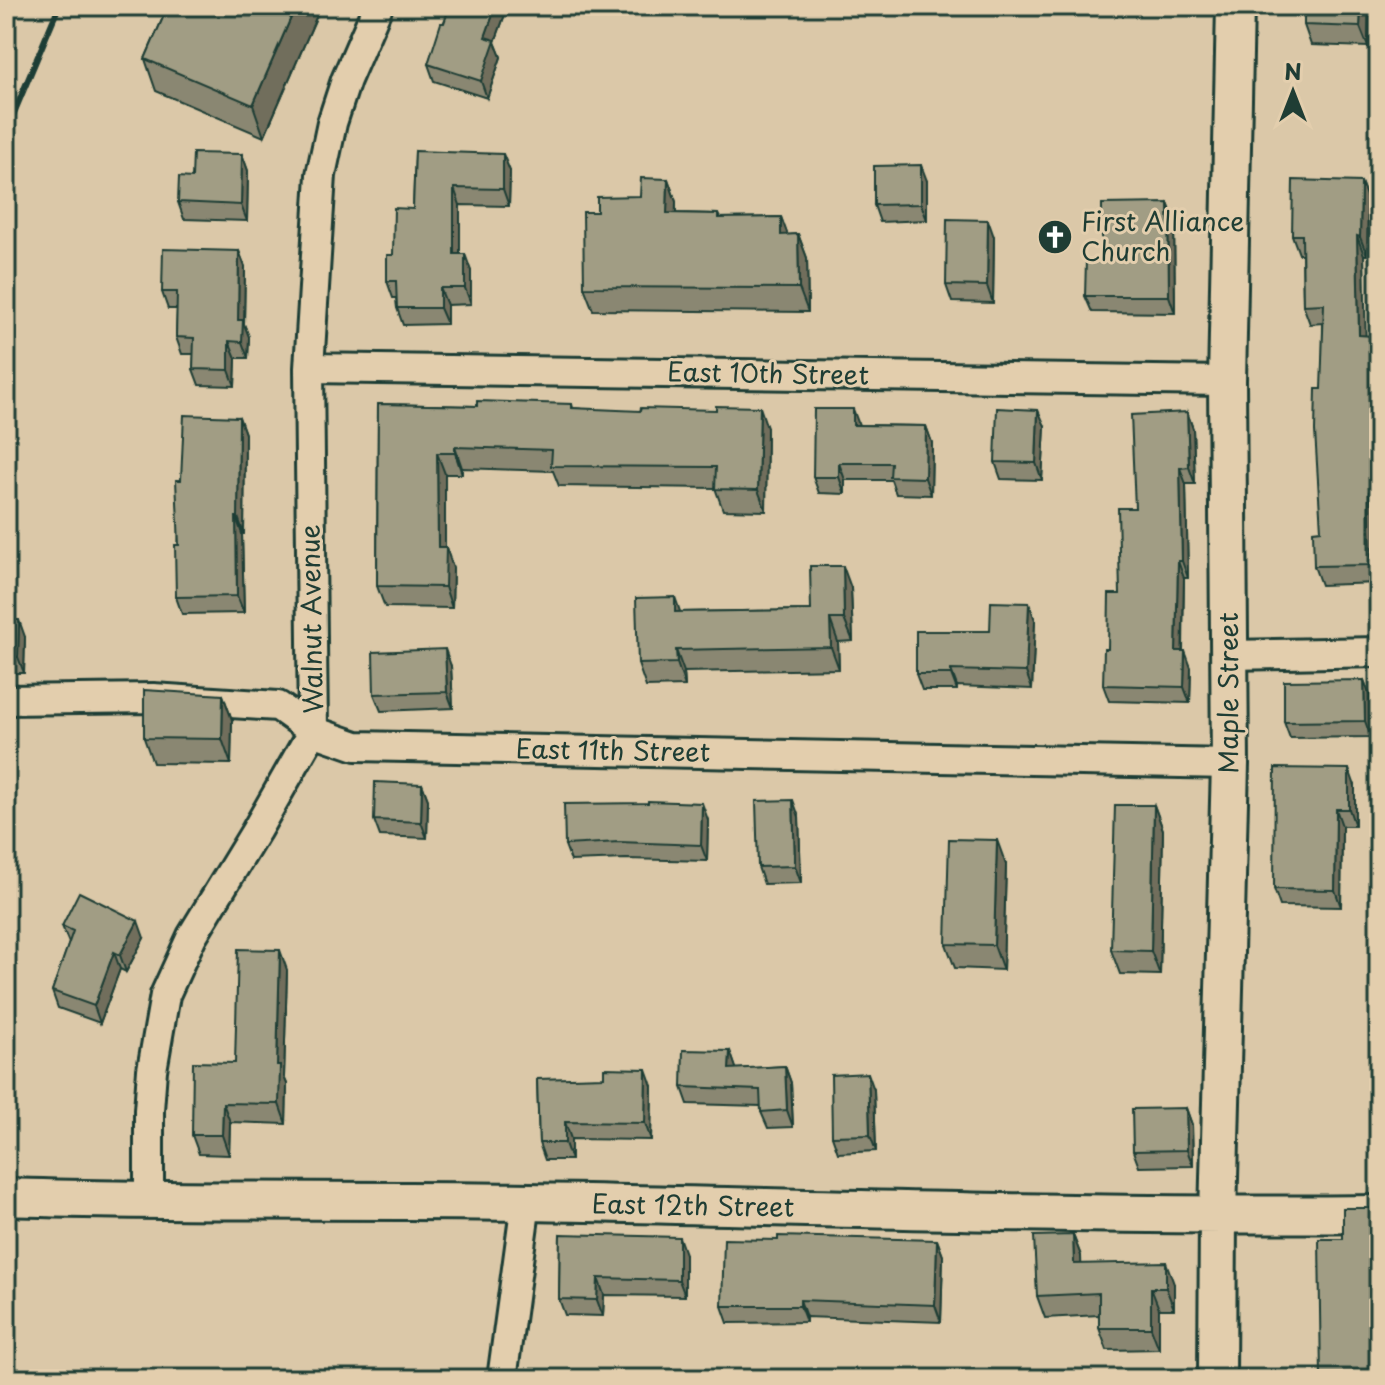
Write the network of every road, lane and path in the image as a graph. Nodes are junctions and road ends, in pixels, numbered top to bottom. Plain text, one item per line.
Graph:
1 (378, 6) edge
2 (1235, 6) edge
3 (309, 368) junction
4 (1227, 381) junction
5 (1379, 652) edge
6 (1230, 655) junction
7 (6, 700) edge
8 (313, 731) junction
9 (1230, 764) junction
10 (6, 1197) edge
11 (149, 1202) junction
12 (526, 1202) junction
13 (1379, 1214) edge
14 (1218, 1216) junction
15 (502, 1379) edge
16 (1217, 1379) edge

1 - 3 street, Walnut Avenue
2 - 4 main road, Maple Street
3 - 4 street, East 10th Street
3 - 8 street, Walnut Avenue
4 - 6 main road, Maple Street
5 - 6 street
6 - 9 main road, Maple Street
7 - 8 street, East 11th Street
8 - 9 street, East 11th Street
8 - 11 street, Walnut Avenue
9 - 14 main road, Maple Street
10 - 11 main road, East 12th Street
11 - 12 main road, East 12th Street
12 - 14 main road, East 12th Street
12 - 15 street
13 - 14 main road, East 12th Street
14 - 16 main road, Maple Street

